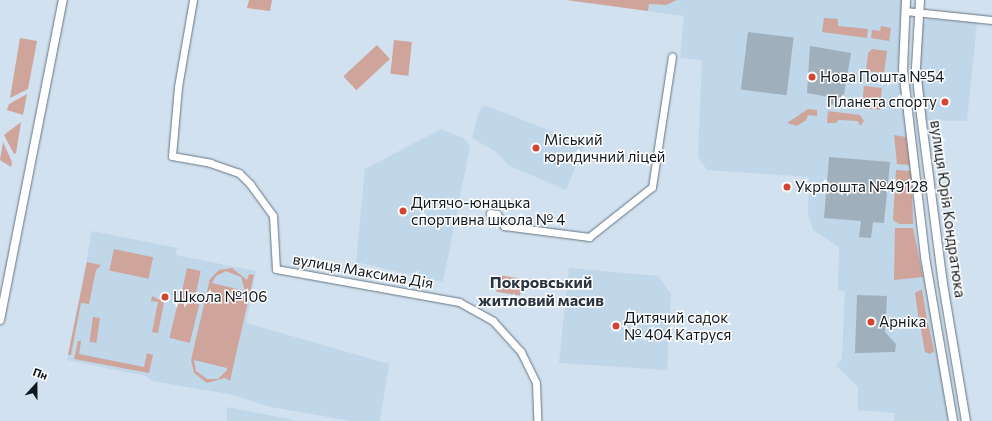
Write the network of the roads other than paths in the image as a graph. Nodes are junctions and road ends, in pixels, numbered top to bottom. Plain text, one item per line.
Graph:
1 (63, 0) edge
2 (193, 0) edge
3 (906, 0) edge
4 (920, 0) edge
5 (905, 11) junction
6 (919, 13) junction
7 (992, 20) edge
8 (672, 56) dead end
9 (930, 180) junction
10 (917, 181) junction
11 (490, 213) dead end
12 (948, 314) junction
13 (936, 316) junction
14 (0, 320) edge
15 (537, 421) edge
16 (953, 421) edge
17 (966, 421) edge

1 - 14 main road
2 - 15 street, вулиця Максима Дія
3 - 5 main road, вулиця Юрія Кондратюка
4 - 6 main road, вулиця Юрія Кондратюка
5 - 6 street
5 - 10 main road, вулиця Юрія Кондратюка
6 - 7 street
6 - 9 main road, вулиця Юрія Кондратюка
8 - 11 street
9 - 10 main road
9 - 12 main road, вулиця Юрія Кондратюка
10 - 13 main road, вулиця Юрія Кондратюка
12 - 13 main road
12 - 17 main road, вулиця Юрія Кондратюка
13 - 16 main road, вулиця Юрія Кондратюка

